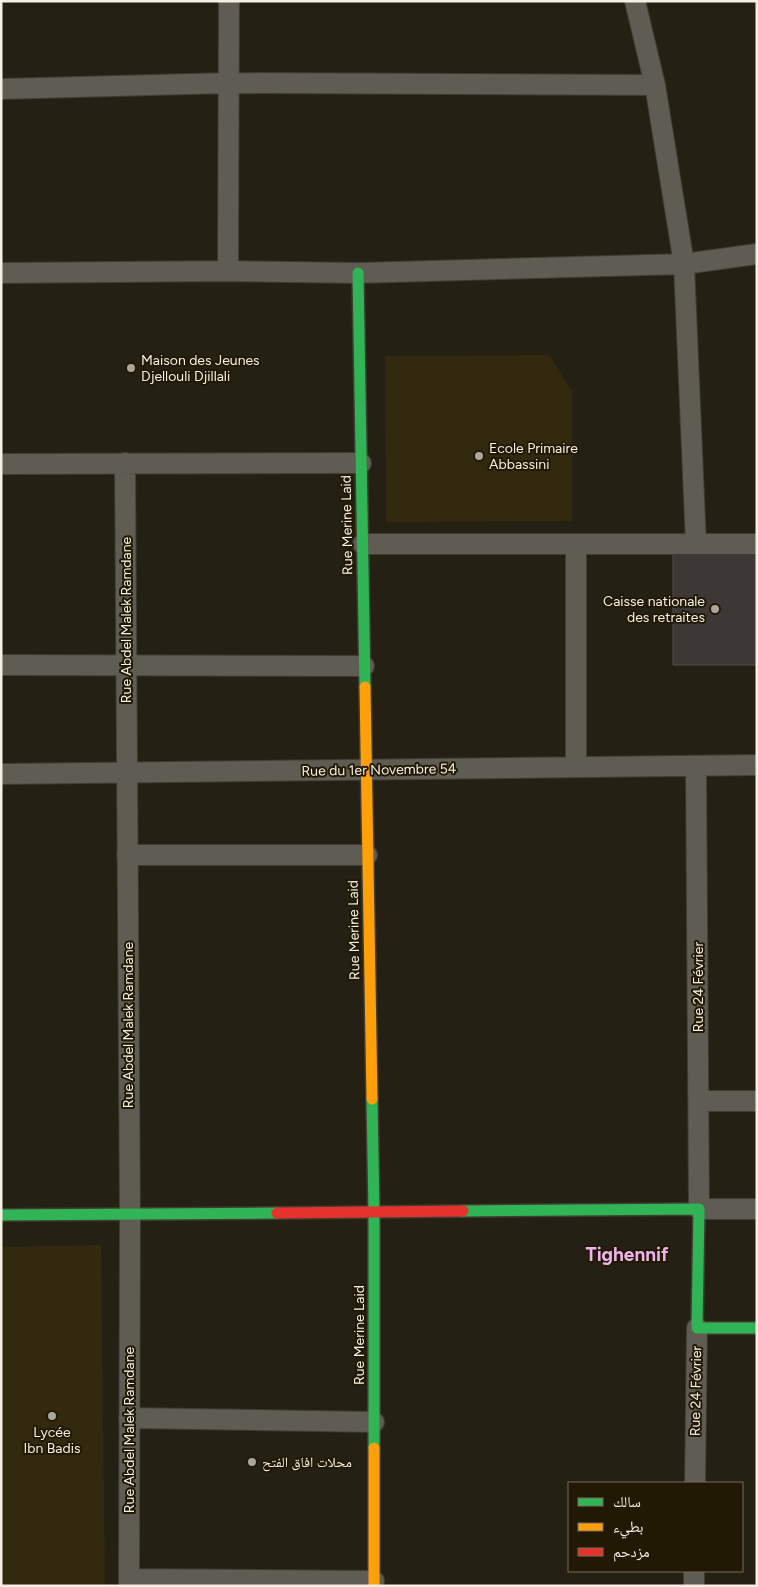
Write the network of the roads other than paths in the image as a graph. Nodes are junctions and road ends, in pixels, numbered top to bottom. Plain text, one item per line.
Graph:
1 (229, 1) edge
2 (635, 1) edge
3 (228, 83) junction
4 (655, 84) junction
5 (1, 89) edge
6 (757, 254) edge
7 (684, 264) junction
8 (228, 271) junction
9 (1, 273) edge
10 (358, 273) junction
11 (361, 462) junction
12 (125, 463) junction
13 (1, 464) edge
14 (362, 544) junction
15 (576, 544) junction
16 (696, 544) junction
17 (757, 544) edge
18 (1, 665) edge
19 (126, 666) junction
20 (364, 666) junction
21 (757, 765) edge
22 (696, 766) junction
23 (576, 767) junction
24 (366, 770) junction
25 (127, 773) junction
26 (1, 774) edge
27 (127, 855) junction
28 (368, 855) junction
29 (698, 1101) junction
30 (757, 1101) edge
31 (699, 1209) junction
32 (757, 1209) edge
33 (374, 1212) junction
34 (130, 1214) junction
35 (1, 1215) edge
36 (696, 1328) junction
37 (757, 1328) edge
38 (129, 1418) junction
39 (374, 1422) junction
40 (695, 1482) edge
41 (694, 1572) edge
42 (129, 1583) edge
43 (374, 1583) edge
44 (694, 1586) edge

1 - 3 street
2 - 4 street
3 - 4 street
3 - 5 street
3 - 8 street
4 - 7 street
6 - 7 street
7 - 10 street
7 - 16 street
8 - 9 street
8 - 10 street
10 - 11 street, Rue Merine Laid
11 - 12 street
11 - 14 street, Rue Merine Laid
12 - 13 street
12 - 19 street, Rue Abdel Malek Ramdane
14 - 15 street
14 - 20 street, Rue Merine Laid
15 - 16 street
15 - 23 street
16 - 17 street
18 - 19 street
19 - 20 street
19 - 25 street, Rue Abdel Malek Ramdane
20 - 24 street, Rue Merine Laid
21 - 22 street, Rue du 1er Novembre 54
22 - 23 street, Rue du 1er Novembre 54
22 - 29 street, Rue 24 Février
23 - 24 street, Rue du 1er Novembre 54
24 - 25 street, Rue du 1er Novembre 54
24 - 28 street, Rue Merine Laid
25 - 26 street, Rue du 1er Novembre 54
25 - 27 street, Rue Abdel Malek Ramdane
27 - 28 street
27 - 34 street, Rue Abdel Malek Ramdane
28 - 33 street, Rue Merine Laid
29 - 30 street
29 - 31 street, Rue 24 Février
31 - 32 street
31 - 33 street
31 - 36 street, Rue 24 Février
33 - 34 street
33 - 39 street, Rue Merine Laid
34 - 35 street
34 - 38 street, Rue Abdel Malek Ramdane
36 - 37 street
36 - 40 street, Rue 24 Février
38 - 39 street
38 - 42 street, Rue Abdel Malek Ramdane
39 - 43 street, Rue Merine Laid
41 - 44 street
42 - 43 street

